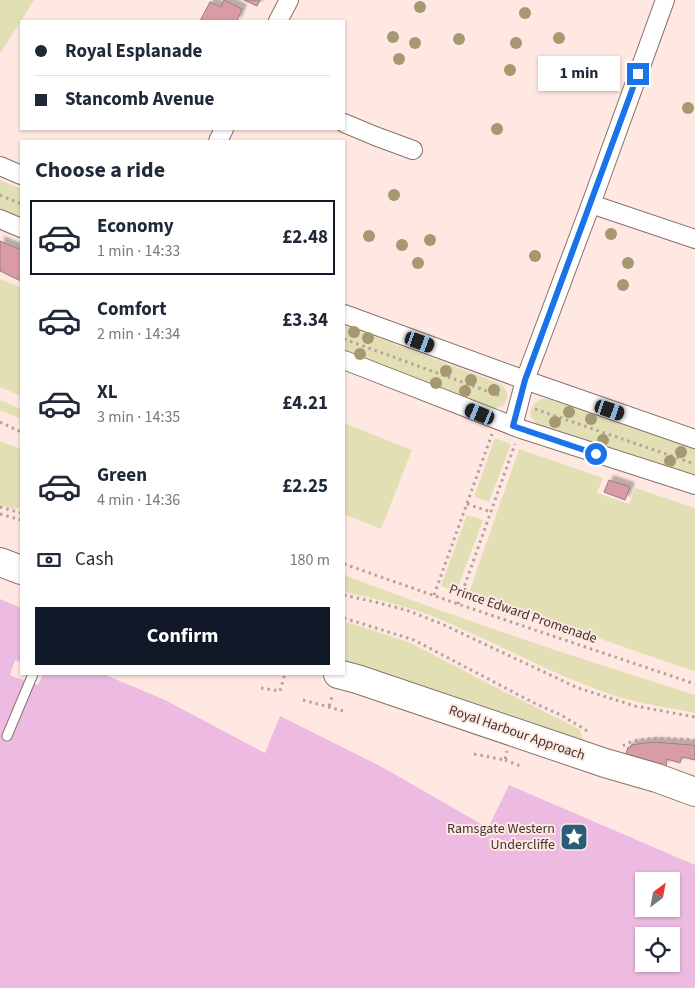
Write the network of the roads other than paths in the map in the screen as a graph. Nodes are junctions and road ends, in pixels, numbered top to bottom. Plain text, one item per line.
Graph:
1 (289, 0) edge
2 (665, 0) edge
3 (279, 20) edge
4 (345, 123) edge
5 (413, 150) dead end
6 (0, 166) edge
7 (20, 175) edge
8 (591, 204) junction
9 (0, 219) edge
10 (20, 228) edge
11 (695, 239) edge
12 (345, 314) edge
13 (345, 360) edge
14 (525, 380) junction
15 (510, 425) junction
16 (695, 440) edge
17 (695, 485) edge
18 (0, 562) edge
19 (20, 570) edge
20 (33, 675) edge
21 (342, 675) edge
22 (7, 736) dead end
23 (695, 792) edge

1 - 3 street
2 - 8 street
4 - 5 street
6 - 7 street
8 - 11 street
8 - 14 street
9 - 10 street
12 - 14 street
13 - 15 street
14 - 15 street
14 - 16 street
15 - 17 street
18 - 19 highway
20 - 22 lane
21 - 23 highway, Royal Harbour Approach

